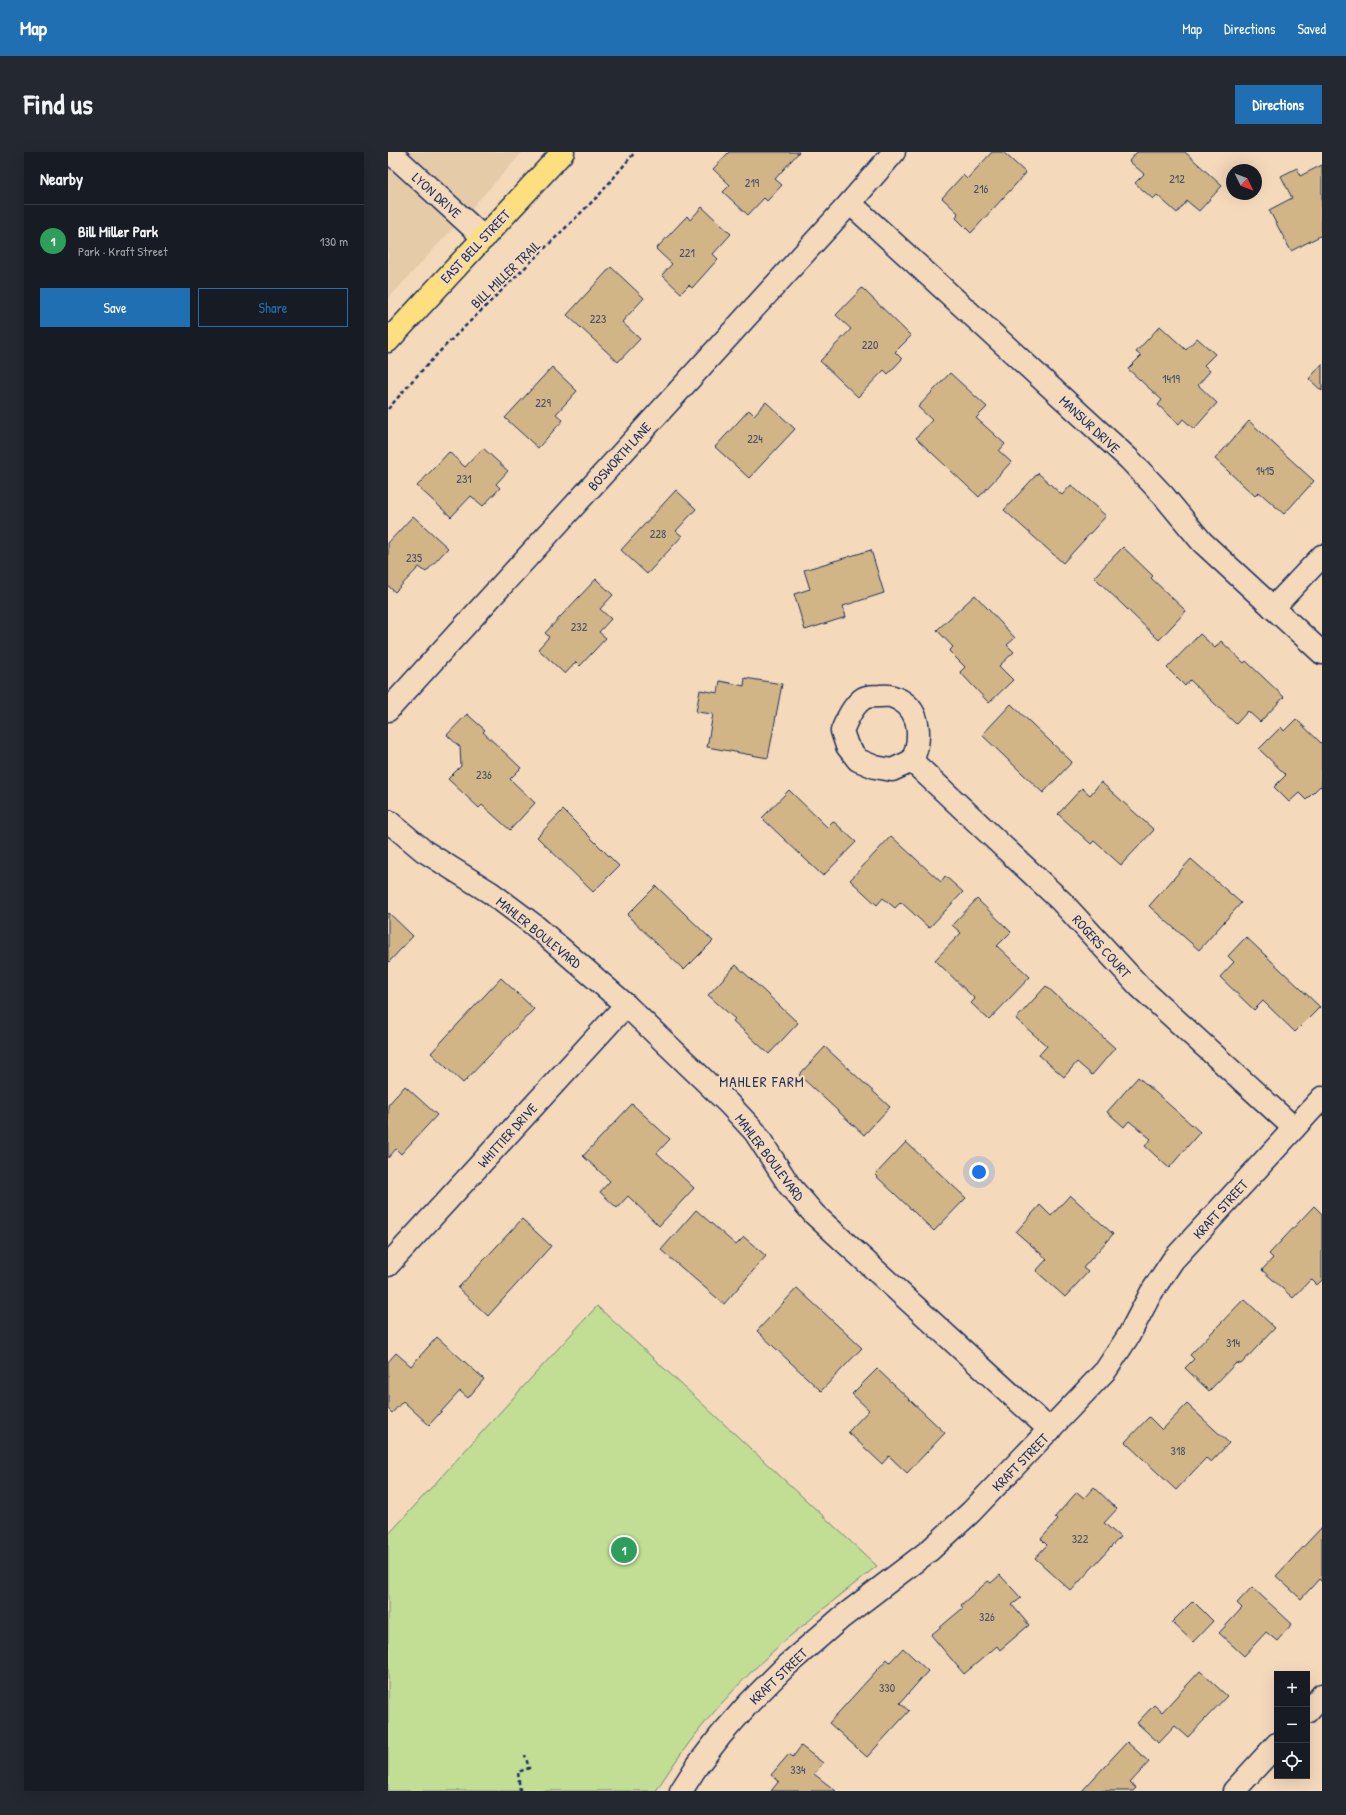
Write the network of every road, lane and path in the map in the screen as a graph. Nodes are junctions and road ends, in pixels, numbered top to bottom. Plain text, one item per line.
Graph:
1 (390, 152) edge
2 (562, 152) edge
3 (635, 152) edge
4 (894, 152) edge
5 (850, 203) junction
6 (484, 238) junction
7 (388, 341) edge
8 (388, 410) edge
9 (1322, 556) edge
10 (1273, 608) junction
11 (1322, 653) edge
12 (388, 710) edge
13 (912, 761) dead end
14 (388, 821) edge
15 (626, 1005) junction
16 (1322, 1098) edge
17 (1294, 1128) junction
18 (388, 1265) edge
19 (1050, 1430) junction
20 (1322, 1695) edge
21 (1310, 1709) edge
22 (1274, 1747) edge
23 (526, 1755) dead end
24 (520, 1791) edge
25 (680, 1791) edge
26 (1234, 1791) edge

1 - 6 street, LYON DRIVE
2 - 6 main road, EAST BELL STREET
3 - 8 path, BILL MILLER TRAIL
4 - 5 street, BOSWORTH LANE
5 - 10 street, MANSUR DRIVE
5 - 12 street, BOSWORTH LANE
6 - 7 main road, EAST BELL STREET
9 - 10 street
10 - 11 street, MANSUR DRIVE
13 - 17 street, ROGERS COURT
14 - 15 street, MAHLER BOULEVARD
15 - 18 street, WHITTIER DRIVE
15 - 19 street, MAHLER BOULEVARD
16 - 17 street, KRAFT STREET
17 - 19 street, KRAFT STREET
19 - 25 street, KRAFT STREET
20 - 21 street
22 - 26 street
23 - 24 path

